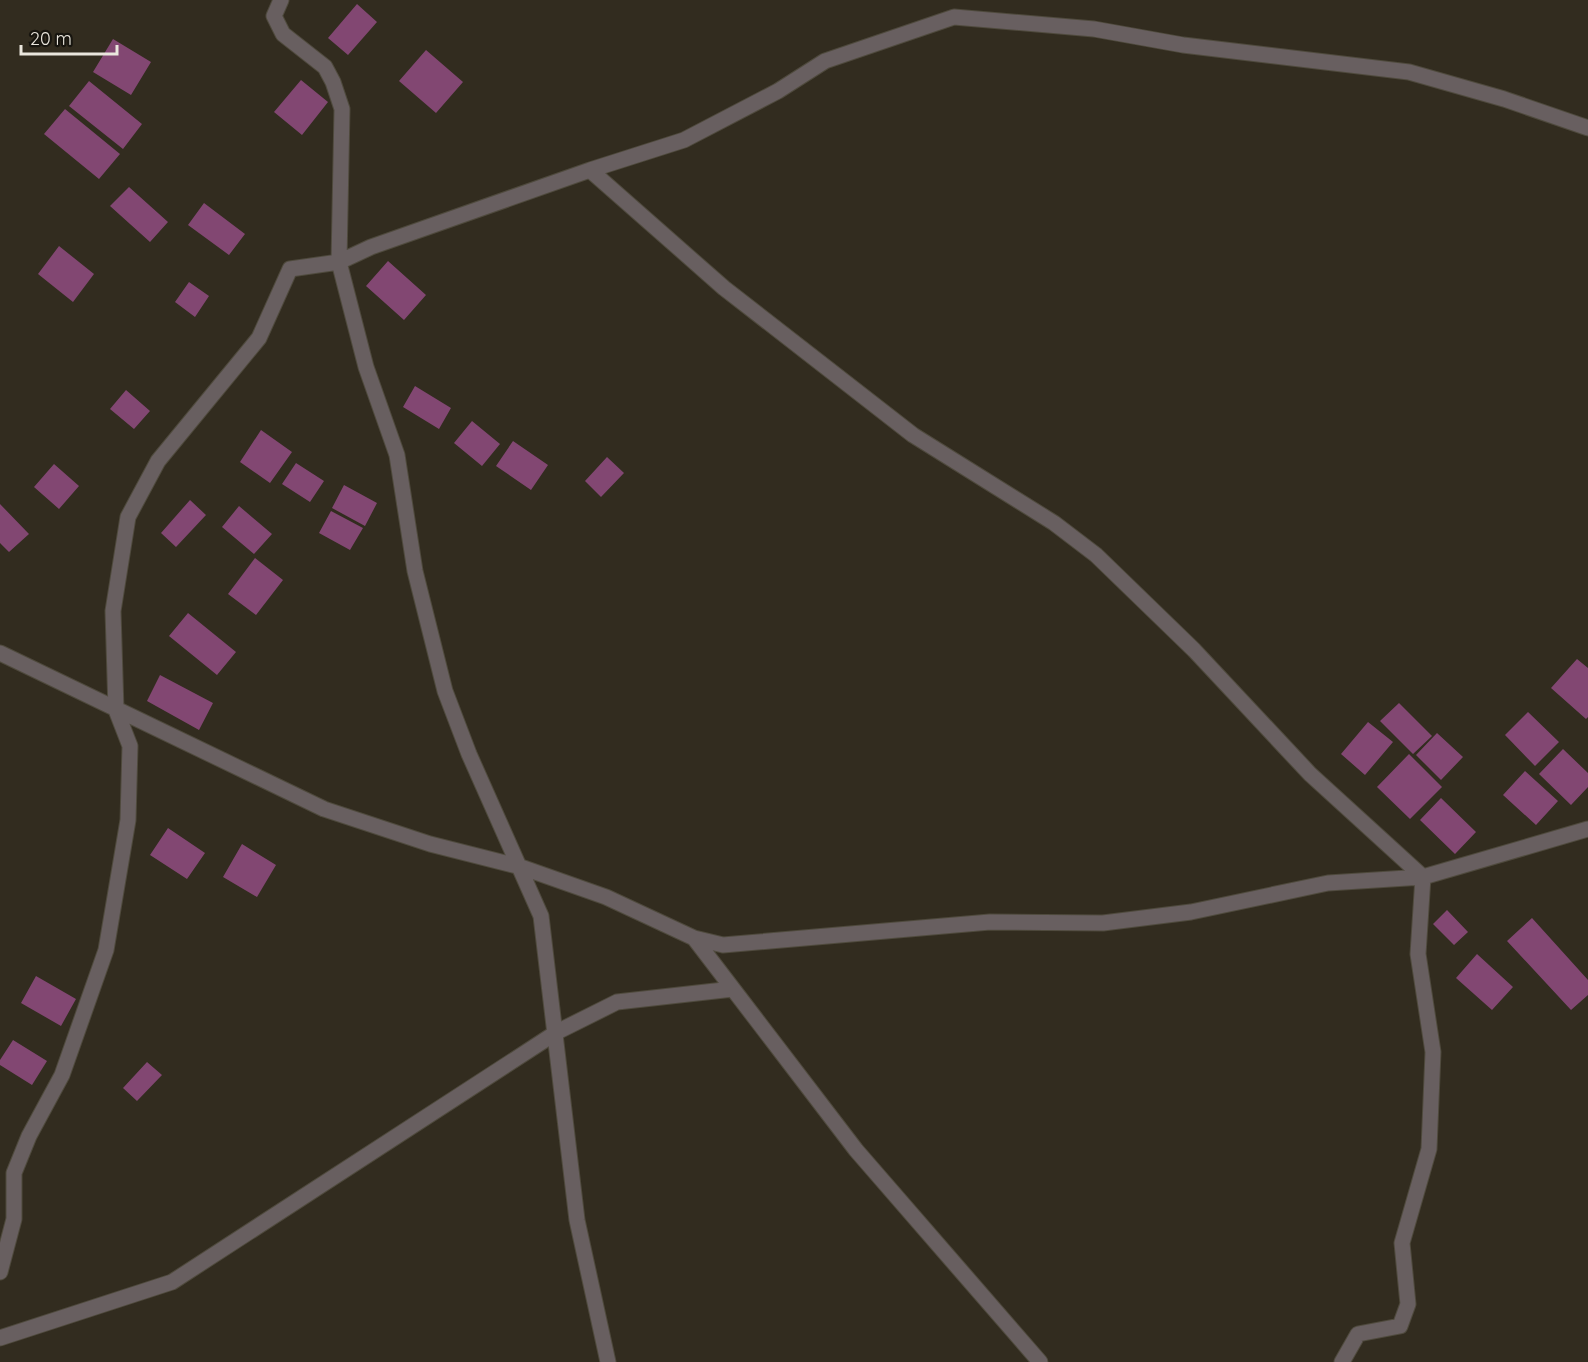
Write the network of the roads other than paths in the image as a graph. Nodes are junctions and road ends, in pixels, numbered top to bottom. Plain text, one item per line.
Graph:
1 (281, 0) edge
2 (1588, 128) edge
3 (590, 170) junction
4 (339, 262) junction
5 (0, 652) edge
6 (116, 710) junction
7 (1588, 829) edge
8 (521, 867) junction
9 (1423, 877) junction
10 (694, 938) junction
11 (733, 989) junction
12 (557, 1032) junction
13 (0, 1272) edge
14 (0, 1338) edge
15 (608, 1362) edge
16 (1040, 1362) edge
17 (1342, 1362) edge

1 - 4 street
2 - 3 street
3 - 4 street
3 - 9 street
4 - 6 street
4 - 8 street
5 - 6 street
6 - 8 street
6 - 13 street
7 - 9 street
8 - 10 street
8 - 12 street
9 - 10 street
9 - 17 street
10 - 11 street
11 - 12 street
11 - 16 street
12 - 14 street
12 - 15 street

